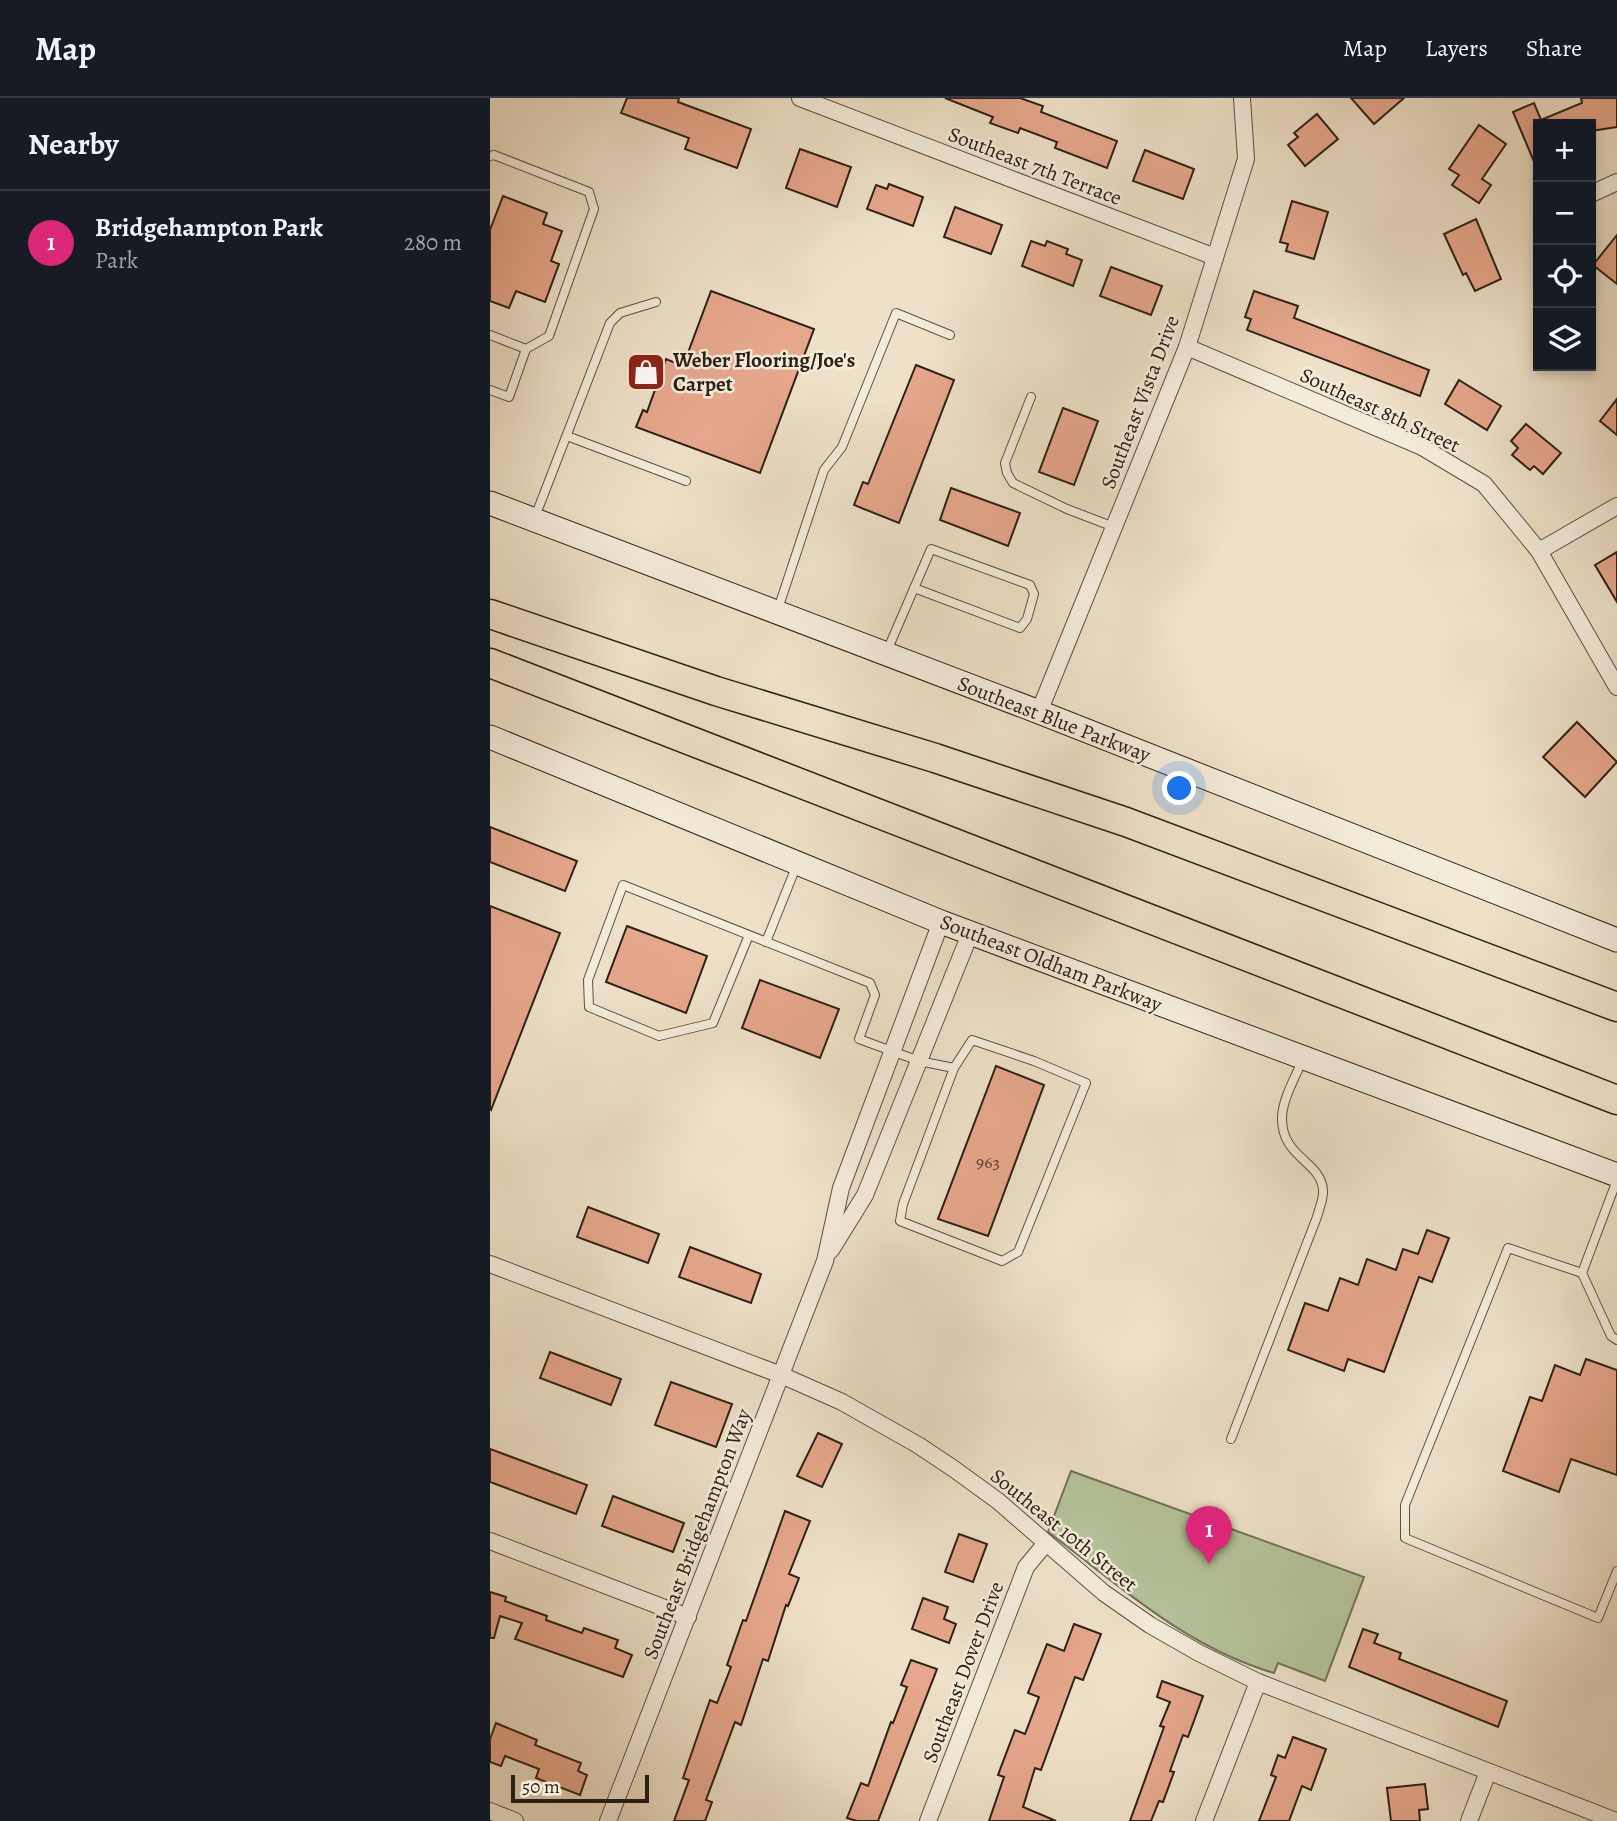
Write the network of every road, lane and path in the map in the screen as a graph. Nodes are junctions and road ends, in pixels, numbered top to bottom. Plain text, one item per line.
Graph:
1 (800, 98) edge
2 (1242, 98) edge
3 (490, 156) edge
4 (1617, 182) edge
5 (1596, 192) edge
6 (1215, 257) junction
7 (656, 302) dead end
8 (490, 335) edge
9 (950, 335) dead end
10 (1187, 347) junction
11 (526, 349) junction
12 (490, 390) edge
13 (1031, 397) dead end
14 (567, 436) junction
15 (686, 481) dead end
16 (490, 503) edge
17 (1617, 506) edge
18 (534, 520) junction
19 (1114, 527) junction
20 (1539, 551) junction
21 (914, 588) junction
22 (776, 612) junction
23 (490, 614) edge
24 (886, 654) junction
25 (490, 663) edge
26 (1617, 687) edge
27 (1039, 712) junction
28 (490, 737) edge
29 (797, 863) junction
30 (941, 922) junction
31 (970, 934) junction
32 (749, 935) junction
33 (1617, 940) edge
34 (766, 942) junction
35 (1617, 1007) edge
36 (892, 1052) junction
37 (1303, 1058) junction
38 (919, 1061) junction
39 (954, 1068) junction
40 (1617, 1100) edge
41 (1617, 1178) edge
42 (825, 1261) junction
43 (490, 1264) edge
44 (1582, 1273) junction
45 (1617, 1340) edge
46 (781, 1375) junction
47 (1231, 1439) dead end
48 (490, 1541) edge
49 (1046, 1543) junction
50 (1617, 1571) edge
51 (688, 1617) junction
52 (1258, 1682) junction
53 (1488, 1772) junction
54 (490, 1811) edge
55 (515, 1821) edge
56 (608, 1821) edge
57 (928, 1821) edge
58 (1204, 1821) edge
59 (1469, 1821) edge
60 (1616, 1821) edge

1 - 6 street, Southeast 7th Terrace
2 - 6 street, Southeast Vista Drive
3 - 11 lane
4 - 5 street
6 - 10 street, Southeast Vista Drive
7 - 14 lane
8 - 11 lane
9 - 22 lane
10 - 19 street, Southeast Vista Drive
10 - 20 street, Southeast 8th Street
11 - 12 lane
13 - 19 lane
14 - 15 lane
14 - 18 lane
16 - 18 street, Southeast Blue Parkway
17 - 20 street
18 - 22 street, Southeast Blue Parkway
19 - 27 street, Southeast Vista Drive
20 - 26 street, Southeast 8th Street
21 - 21 lane
21 - 24 lane
22 - 24 street, Southeast Blue Parkway
23 - 35 highway
24 - 27 street, Southeast Blue Parkway
25 - 40 highway
27 - 33 street, Southeast Blue Parkway
28 - 29 street, Southeast Oldham Parkway
29 - 30 street, Southeast Oldham Parkway
29 - 34 lane
30 - 31 street, Southeast Oldham Parkway
30 - 36 street, Southeast Bridgehampton Way
31 - 37 street, Southeast Oldham Parkway
31 - 38 street, Southeast Bridgehampton Way
32 - 32 lane
32 - 34 lane
34 - 36 lane
36 - 38 lane
36 - 42 street, Southeast Bridgehampton Way
37 - 41 street, Southeast Oldham Parkway
37 - 47 lane
38 - 39 lane
38 - 42 street, Southeast Bridgehampton Way
39 - 39 lane
41 - 44 lane
42 - 46 street, Southeast Bridgehampton Way
43 - 46 street, Southeast 10th Street
44 - 45 lane
44 - 50 lane
46 - 49 street, Southeast 10th Street
46 - 51 street, Southeast Bridgehampton Way
48 - 51 street
49 - 52 street, Southeast 10th Street
49 - 57 street, Southeast Dover Drive
51 - 56 street, Southeast Bridgehampton Way
52 - 53 street, Southeast 10th Street
52 - 58 street
53 - 59 street
53 - 60 street, Southeast 10th Street
54 - 55 street

